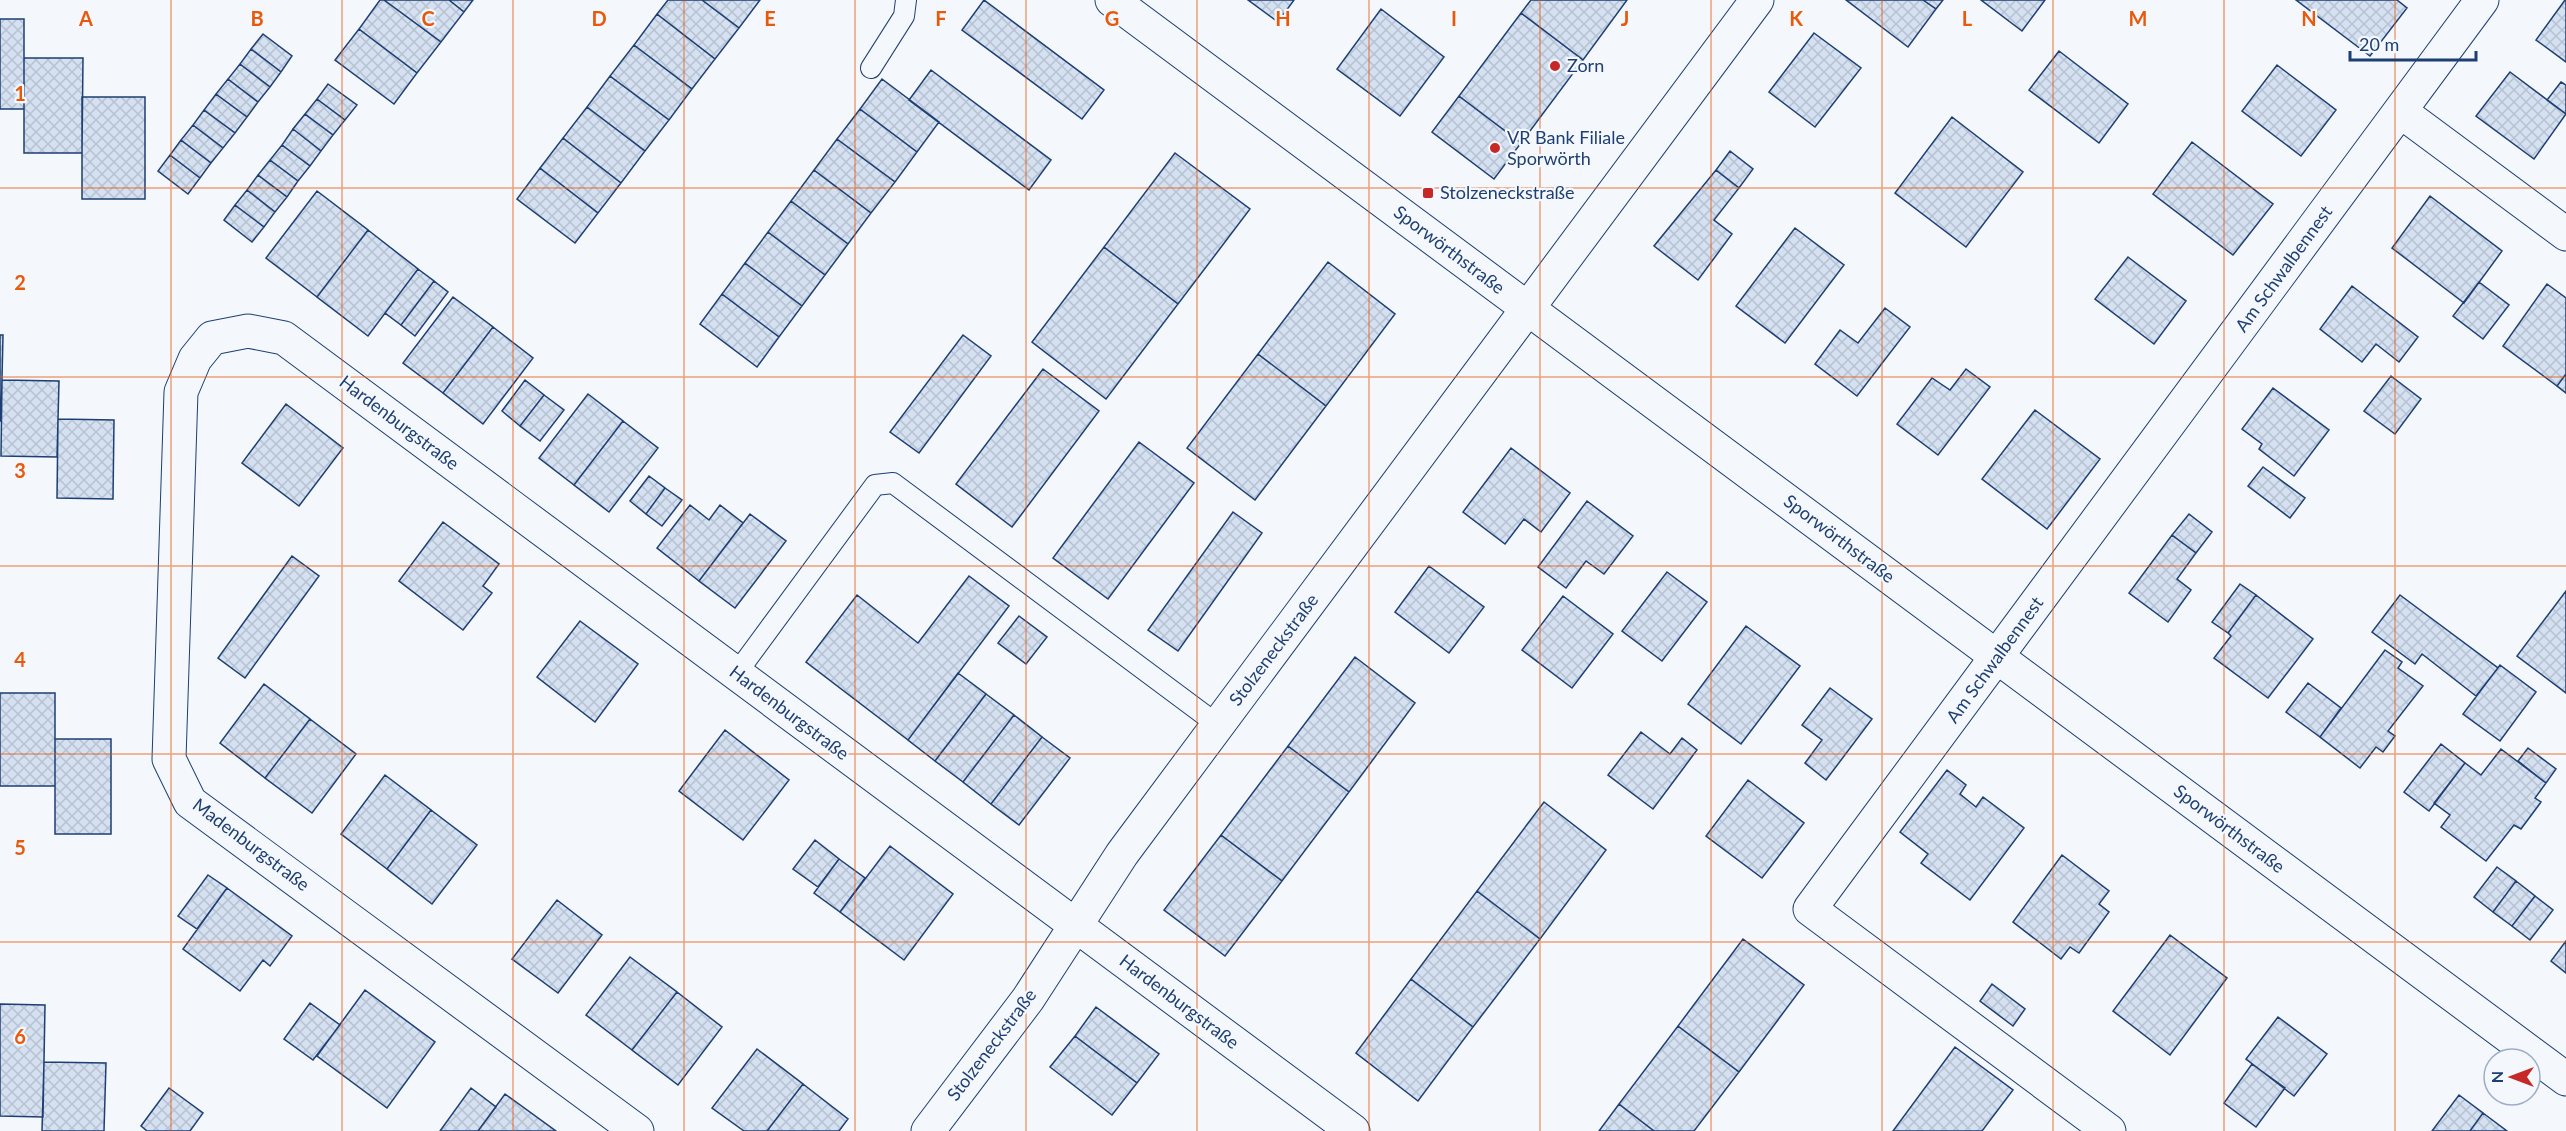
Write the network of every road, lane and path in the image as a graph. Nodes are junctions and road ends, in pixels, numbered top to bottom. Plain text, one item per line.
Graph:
1 (906, 0) edge
2 (1757, 0) edge
3 (2482, 0) edge
4 (1122, 3) edge
5 (871, 68) dead end
6 (2400, 111) junction
7 (2566, 234) edge
8 (1529, 309) junction
9 (212, 338) joint
10 (1997, 657) junction
11 (736, 674) junction
12 (1218, 725) junction
13 (1076, 925) junction
14 (2566, 1079) edge
15 (637, 1131) edge
16 (928, 1131) edge
17 (1353, 1131) edge
18 (2109, 1131) edge

1 - 5 lane
2 - 8 street, Stolzeneckstraße
3 - 6 street, Am Schwalbennest
4 - 8 street, Sporwörthstraße
6 - 7 street
6 - 10 street, Am Schwalbennest
8 - 10 street, Sporwörthstraße
8 - 12 street, Stolzeneckstraße
9 - 11 street, Hardenburgstraße
9 - 15 street, Madenburgstraße
10 - 14 street, Sporwörthstraße
10 - 18 street, Am Schwalbennest
11 - 12 lane
11 - 13 street, Hardenburgstraße
12 - 13 street, Stolzeneckstraße
13 - 16 street, Stolzeneckstraße
13 - 17 street, Hardenburgstraße

